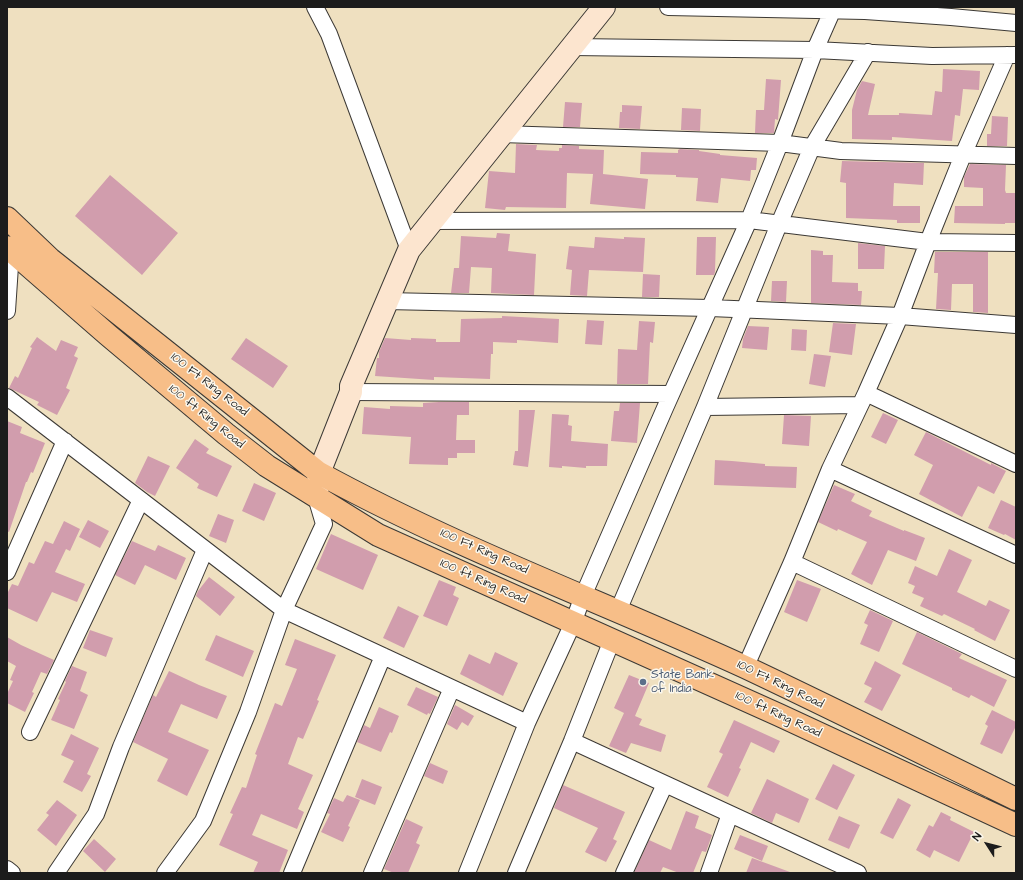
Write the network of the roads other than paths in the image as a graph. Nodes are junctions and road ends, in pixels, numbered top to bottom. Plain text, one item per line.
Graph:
1 (315, 7) edge
2 (604, 7) edge
3 (668, 7) edge
4 (836, 10) edge
5 (884, 10) edge
6 (953, 12) edge
7 (1016, 23) edge
8 (572, 47) junction
9 (821, 51) junction
10 (868, 52) junction
11 (1012, 55) edge
12 (501, 134) junction
13 (780, 143) junction
14 (812, 147) junction
15 (963, 155) junction
16 (1016, 156) edge
17 (7, 218) edge
18 (749, 220) junction
19 (430, 221) junction
20 (779, 224) junction
21 (928, 242) junction
22 (1016, 243) edge
23 (14, 244) edge
24 (409, 250) junction
25 (386, 301) junction
26 (710, 308) junction
27 (745, 309) junction
28 (7, 311) edge
29 (900, 316) junction
30 (1016, 325) edge
31 (352, 392) junction
32 (671, 394) junction
33 (7, 396) edge
34 (863, 399) junction
35 (705, 407) junction
36 (65, 441) junction
37 (1016, 464) edge
38 (830, 469) junction
39 (320, 473) junction
40 (316, 497) junction
41 (141, 500) junction
42 (205, 550) junction
43 (1016, 556) edge
44 (792, 562) junction
45 (7, 572) edge
46 (583, 596) junction
47 (284, 610) junction
48 (618, 611) junction
49 (573, 623) junction
50 (612, 640) junction
51 (383, 656) junction
52 (745, 668) junction
53 (1016, 669) edge
54 (452, 688) junction
55 (527, 723) junction
56 (30, 732) dead end
57 (572, 741) junction
58 (666, 784) junction
59 (1016, 799) edge
60 (730, 814) junction
61 (1016, 825) edge
62 (7, 869) edge
63 (12, 873) edge
64 (56, 873) edge
65 (165, 873) edge
66 (292, 873) edge
67 (372, 873) edge
68 (466, 873) edge
69 (516, 873) edge
70 (624, 873) edge
71 (709, 873) edge
72 (858, 873) edge

1 - 24 street
2 - 8 main road
3 - 4 street
4 - 5 street
4 - 9 street
5 - 6 street
6 - 7 street
8 - 9 street
8 - 12 main road
9 - 10 street
9 - 13 street
10 - 11 street
10 - 14 street
11 - 15 street
12 - 13 street
12 - 19 main road
13 - 14 street
13 - 18 street
14 - 15 street
14 - 20 street
15 - 16 street
15 - 21 street
17 - 23 main road, 100 Ft Ring Road
18 - 19 street
18 - 20 street
18 - 26 street
19 - 24 main road
20 - 21 street
20 - 27 street
21 - 22 street
21 - 29 street
23 - 28 street
23 - 39 main road, 100 Ft Ring Road
23 - 40 main road, 100 ft Ring Road
24 - 25 main road
25 - 26 street
25 - 31 main road
26 - 27 street
26 - 32 street
27 - 29 street
27 - 35 street
29 - 30 street
29 - 34 street
31 - 32 street
31 - 39 main road
32 - 46 street
33 - 36 street
34 - 35 street
34 - 37 street
34 - 38 street
35 - 48 street
36 - 41 street
36 - 45 street
38 - 43 street
38 - 44 street
39 - 40 main road
39 - 46 main road, 100 Ft Ring Road
40 - 47 street
40 - 49 main road, 100 ft Ring Road
41 - 42 street
41 - 56 street
42 - 47 street
42 - 64 street
44 - 52 street
44 - 53 street
46 - 48 main road, 100 Ft Ring Road
46 - 49 street
47 - 51 street
47 - 65 street
48 - 52 main road, 100 Ft Ring Road
49 - 50 main road, 100 ft Ring Road
49 - 55 street
50 - 57 street
50 - 61 main road, 100 ft Ring Road
51 - 54 street
51 - 66 street
52 - 59 main road, 100 Ft Ring Road
54 - 55 street
54 - 67 street
55 - 68 street
57 - 58 street
57 - 69 street
58 - 60 street
58 - 70 street
60 - 71 street
60 - 72 street
62 - 63 street

